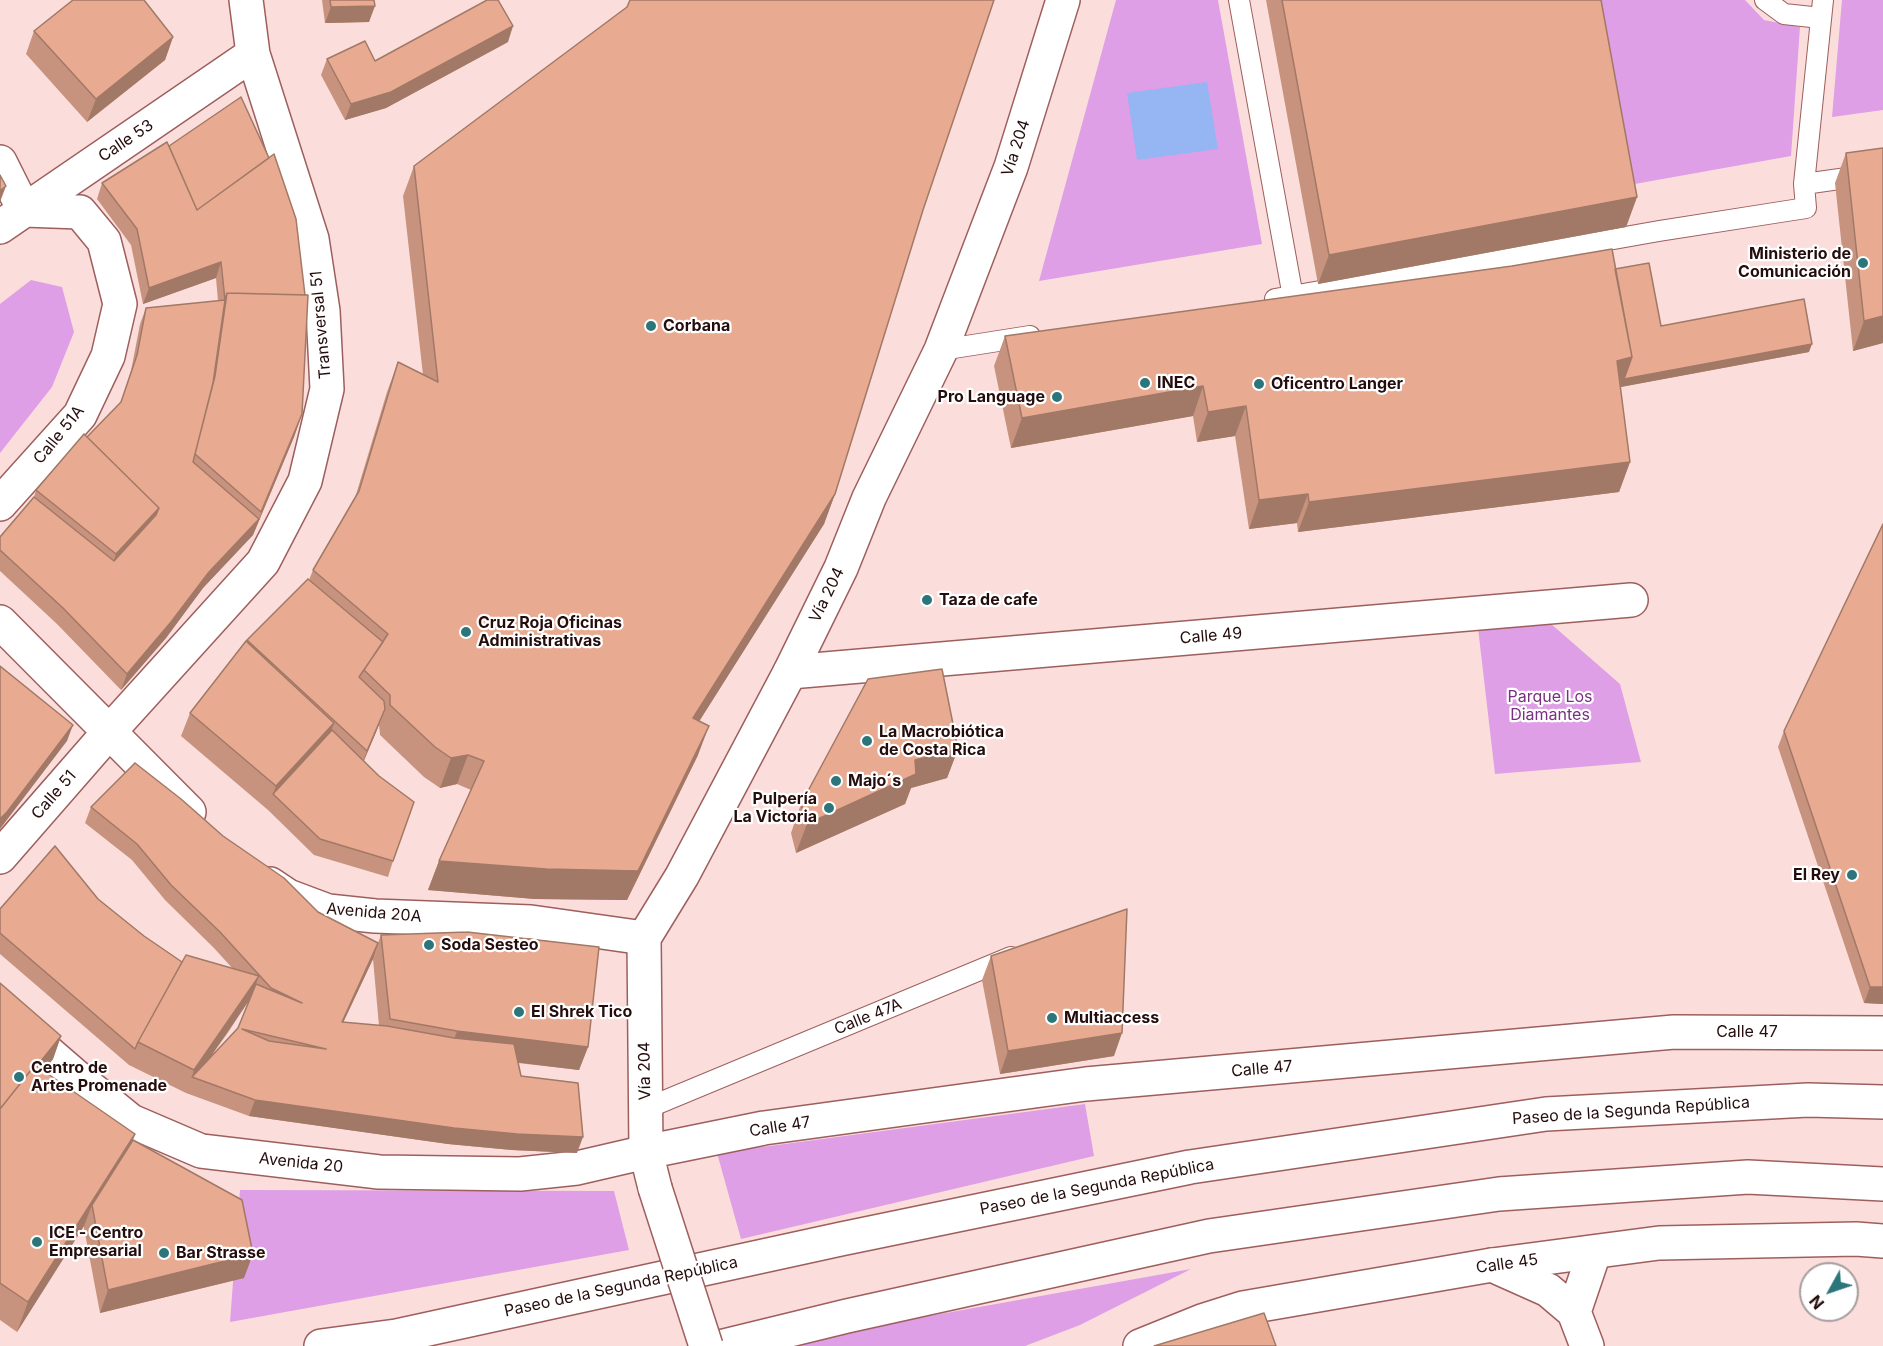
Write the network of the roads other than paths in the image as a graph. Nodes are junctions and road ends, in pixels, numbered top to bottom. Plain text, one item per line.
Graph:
1 (246, 0) edge
2 (1063, 0) edge
3 (1239, 0) edge
4 (1765, 0) edge
5 (1822, 9) edge
6 (252, 54) junction
7 (0, 162) edge
8 (1883, 173) edge
9 (1804, 184) junction
10 (12, 219) edge
11 (1293, 297) junction
12 (1259, 302) edge
13 (1053, 333) edge
14 (941, 350) junction
15 (0, 504) edge
16 (1631, 600) dead end
17 (0, 621) edge
18 (790, 672) junction
19 (109, 732) junction
20 (214, 836) edge
21 (0, 858) edge
22 (249, 869) edge
23 (644, 938) junction
24 (1025, 952) edge
25 (0, 1011) edge
26 (1883, 1033) edge
27 (1883, 1102) edge
28 (645, 1109) junction
29 (646, 1152) junction
30 (1883, 1184) edge
31 (1883, 1241) edge
32 (1594, 1253) junction
33 (1492, 1265) junction
34 (1574, 1312) junction
35 (321, 1346) edge
36 (706, 1346) edge
37 (724, 1346) edge
38 (1140, 1346) edge
39 (1587, 1346) edge

1 - 6 main road, Transversal 51
2 - 14 main road, Vía 204
3 - 11 lane
4 - 5 lane
5 - 9 lane
6 - 10 main road, Calle 53
6 - 19 main road, Transversal 51
7 - 10 main road
8 - 9 lane
9 - 11 lane
10 - 15 main road, Calle 51A
11 - 12 lane
13 - 14 lane
14 - 18 main road, Vía 204
16 - 18 main road, Calle 49
17 - 19 main road
18 - 23 main road, Vía 204
19 - 20 main road
19 - 21 main road, Calle 51
22 - 23 main road, Avenida 20A
23 - 28 main road, Vía 204
24 - 28 lane, Calle 47A
25 - 29 main road, Avenida 20
26 - 29 main road, Calle 47
27 - 35 main road, Paseo de la Segunda República
28 - 29 main road, Vía 204
29 - 36 main road, Vía 204, bridge
30 - 37 main road
31 - 32 main road, Calle 45
32 - 33 main road, Calle 45
32 - 34 main road
33 - 34 main road
33 - 38 main road, Calle 45
34 - 39 main road

